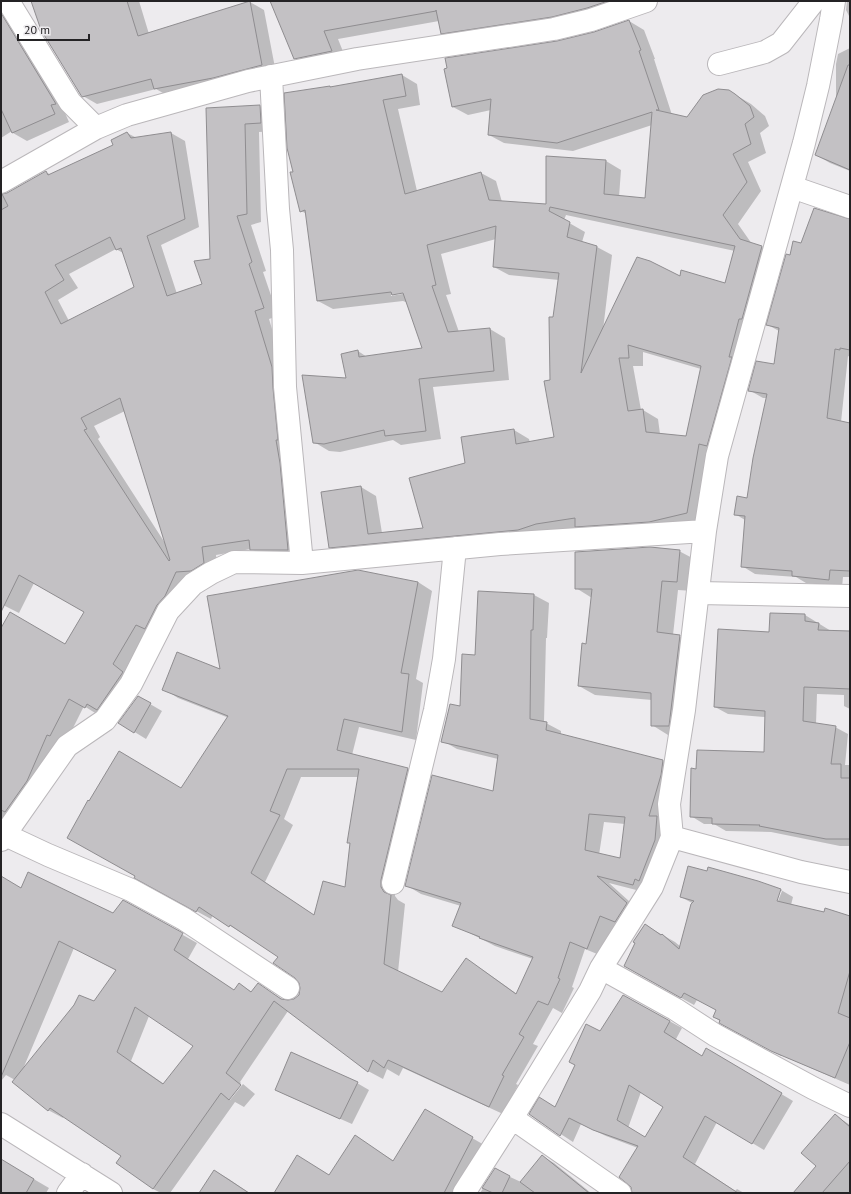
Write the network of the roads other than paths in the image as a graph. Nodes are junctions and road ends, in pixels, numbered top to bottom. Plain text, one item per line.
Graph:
1 (8, 1) edge
2 (646, 1) edge
3 (814, 1) edge
4 (834, 1) edge
5 (719, 64) dead end
6 (271, 76) junction
7 (96, 128) junction
8 (1, 182) edge
9 (792, 187) junction
10 (850, 207) edge
11 (705, 531) junction
12 (455, 548) junction
13 (302, 563) junction
14 (698, 593) junction
15 (850, 596) edge
16 (2, 836) edge
17 (672, 837) junction
18 (850, 882) edge
19 (394, 883) dead end
20 (601, 968) junction
21 (288, 988) dead end
22 (850, 1106) edge
23 (512, 1118) junction
24 (1, 1124) edge
25 (82, 1174) junction
26 (68, 1193) edge
27 (112, 1193) edge
28 (464, 1193) edge
29 (620, 1193) edge

1 - 7 street
2 - 6 street
3 - 5 street
4 - 9 street
6 - 7 street
6 - 13 street
7 - 8 street
9 - 10 street
9 - 11 street
11 - 12 street
11 - 14 street
12 - 13 street
12 - 19 street
13 - 16 street
14 - 15 street
14 - 17 street
16 - 21 street
17 - 18 street
17 - 20 street
20 - 22 street
20 - 23 street
23 - 28 street
23 - 29 street
24 - 25 street
25 - 26 street
25 - 27 street

